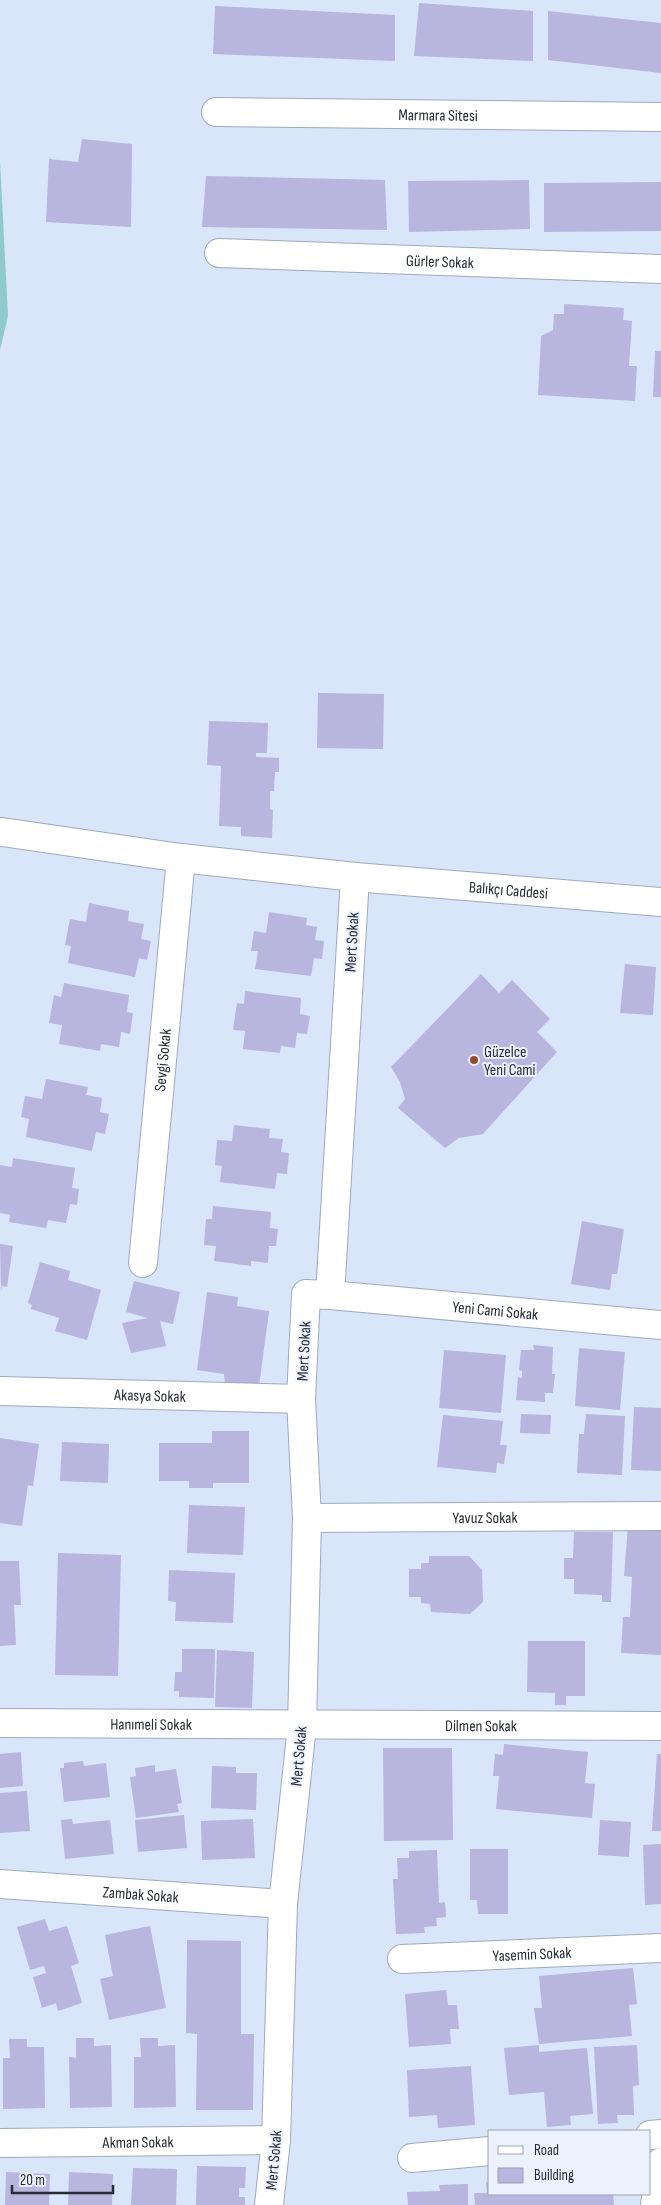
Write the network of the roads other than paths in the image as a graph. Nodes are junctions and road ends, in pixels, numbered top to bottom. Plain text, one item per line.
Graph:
1 (216, 112) dead end
2 (661, 117) edge
3 (219, 253) dead end
4 (661, 269) edge
5 (2, 832) dead end
6 (181, 858) junction
7 (355, 877) junction
8 (661, 902) edge
9 (143, 1263) dead end
10 (330, 1295) junction
11 (661, 1325) edge
12 (0, 1391) edge
13 (301, 1399) junction
14 (661, 1516) edge
15 (307, 1518) junction
16 (0, 1723) edge
17 (302, 1726) junction
18 (661, 1726) edge
19 (0, 1884) edge
20 (283, 1904) junction
21 (661, 1948) edge
22 (402, 1958) dead end
23 (276, 2140) junction
24 (0, 2143) edge
25 (488, 2150) edge
26 (412, 2158) dead end
27 (661, 2162) edge
28 (270, 2205) edge
29 (655, 2205) edge

1 - 2 street, Marmara Sitesi
3 - 4 street, Gürler Sokak
5 - 6 street
6 - 7 street
6 - 9 street, Sevgi Sokak
7 - 8 street, Balıkçı Caddesi
7 - 10 street, Mert Sokak
10 - 11 street, Yeni Cami Sokak
10 - 13 street, Mert Sokak
12 - 13 street, Akasya Sokak
13 - 15 street, Mert Sokak
14 - 15 street, Yavuz Sokak
15 - 17 street, Mert Sokak
16 - 17 street, Hanımeli Sokak
17 - 18 street, Dilmen Sokak
17 - 20 street, Mert Sokak
19 - 20 street, Zambak Sokak
20 - 23 street, Mert Sokak
21 - 22 street, Yasemin Sokak
23 - 24 street, Akman Sokak
23 - 28 street, Mert Sokak
25 - 26 street
27 - 29 street

